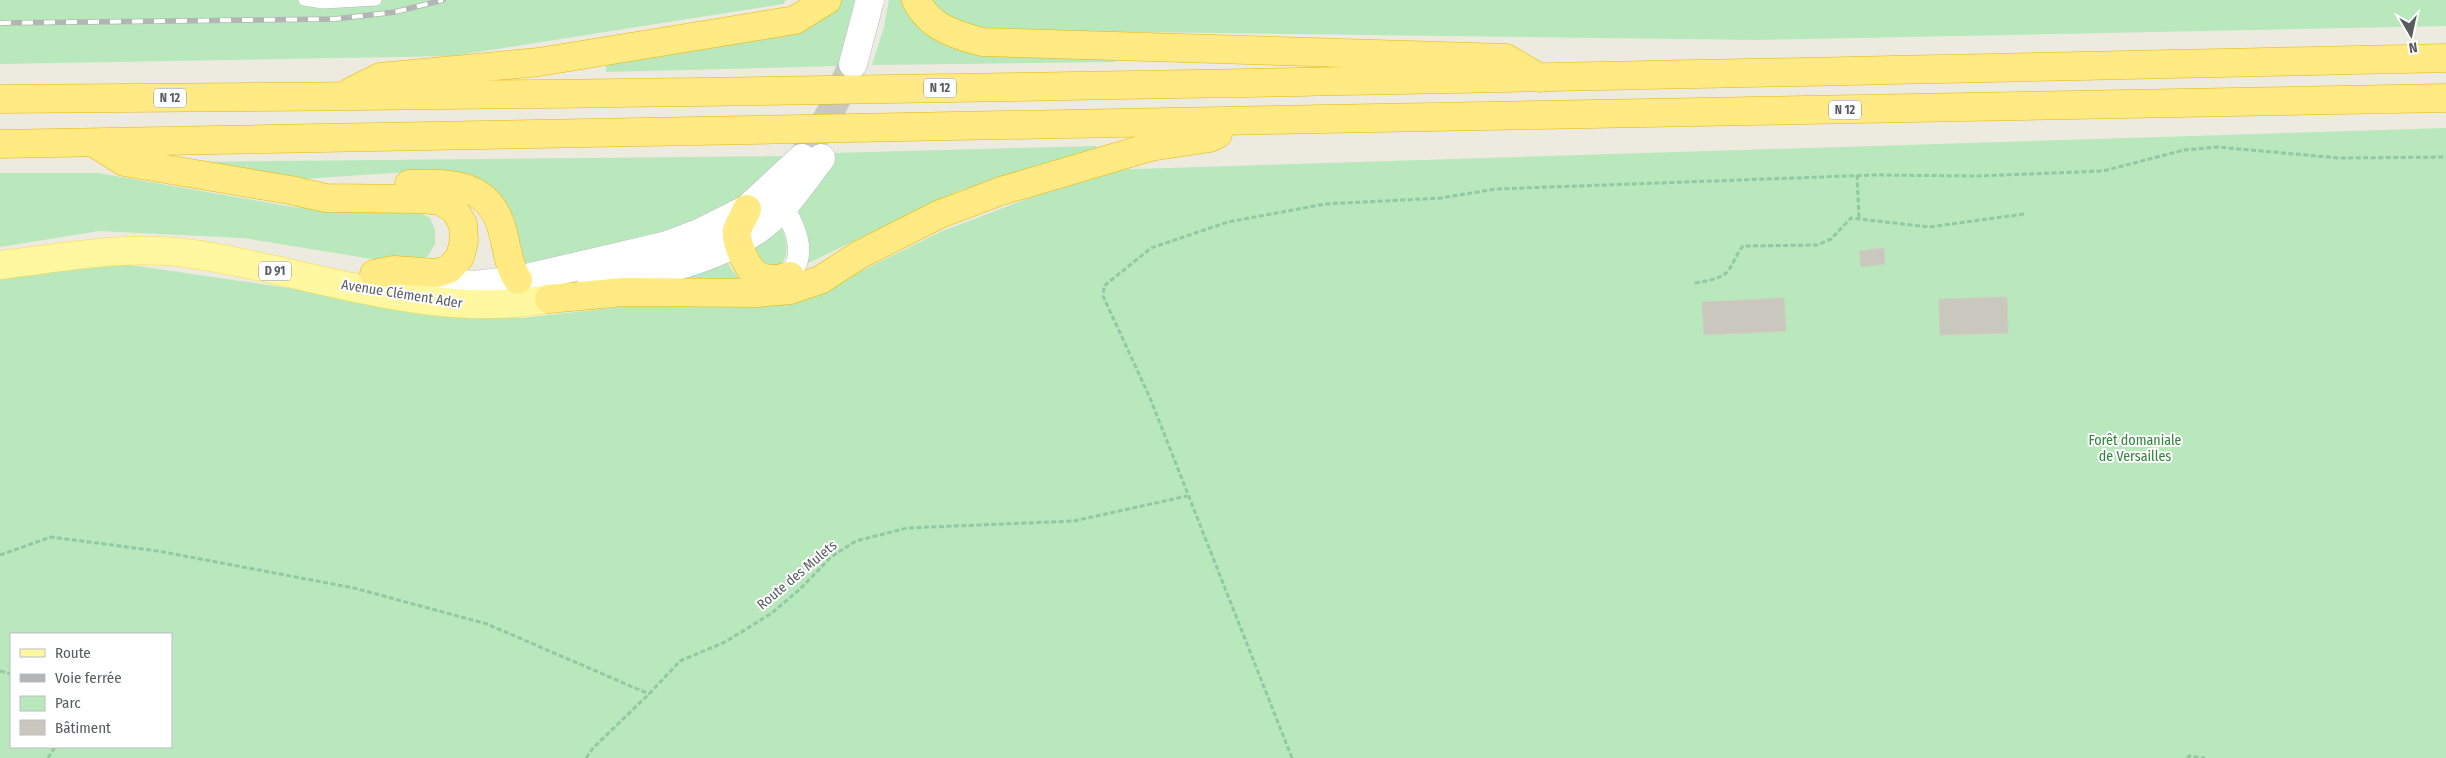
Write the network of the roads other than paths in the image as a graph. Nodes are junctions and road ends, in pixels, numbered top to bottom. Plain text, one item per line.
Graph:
1 (304, 0) edge
2 (376, 0) edge
3 (827, 0) edge
4 (870, 0) edge
5 (884, 0) edge
6 (916, 0) edge
7 (2446, 58) edge
8 (1540, 78) junction
9 (341, 97) junction
10 (2446, 98) edge
11 (0, 99) edge
12 (1245, 122) junction
13 (94, 143) junction
14 (0, 144) edge
15 (290, 190) junction
16 (783, 207) junction
17 (747, 209) junction
18 (738, 242) junction
19 (0, 250) edge
20 (859, 255) junction
21 (0, 265) edge
22 (374, 274) junction
23 (784, 278) junction
24 (518, 280) junction
25 (549, 299) junction

1 - 2 lane
3 - 9 highway
4 - 5 main road
6 - 8 highway
7 - 8 highway, N 12
8 - 9 highway, N 12
9 - 11 highway, N 12
10 - 12 highway, N 12
12 - 13 highway, N 12
12 - 20 highway
13 - 14 highway, N 12
13 - 15 highway
15 - 22 highway
15 - 24 highway
16 - 17 main road, Avenue Clément Ader / D 91
16 - 18 main road, Avenue Clément Ader / D 91
16 - 23 street
17 - 18 highway
17 - 24 main road, Avenue Clément Ader / D 91
18 - 23 highway
18 - 25 main road, Avenue Clément Ader / D 91
19 - 22 main road, Avenue Clément Ader / D 91
20 - 23 highway
20 - 25 highway
21 - 25 main road, Avenue Clément Ader / D 91
22 - 24 main road, Avenue Clément Ader / D 91
24 - 25 main road

